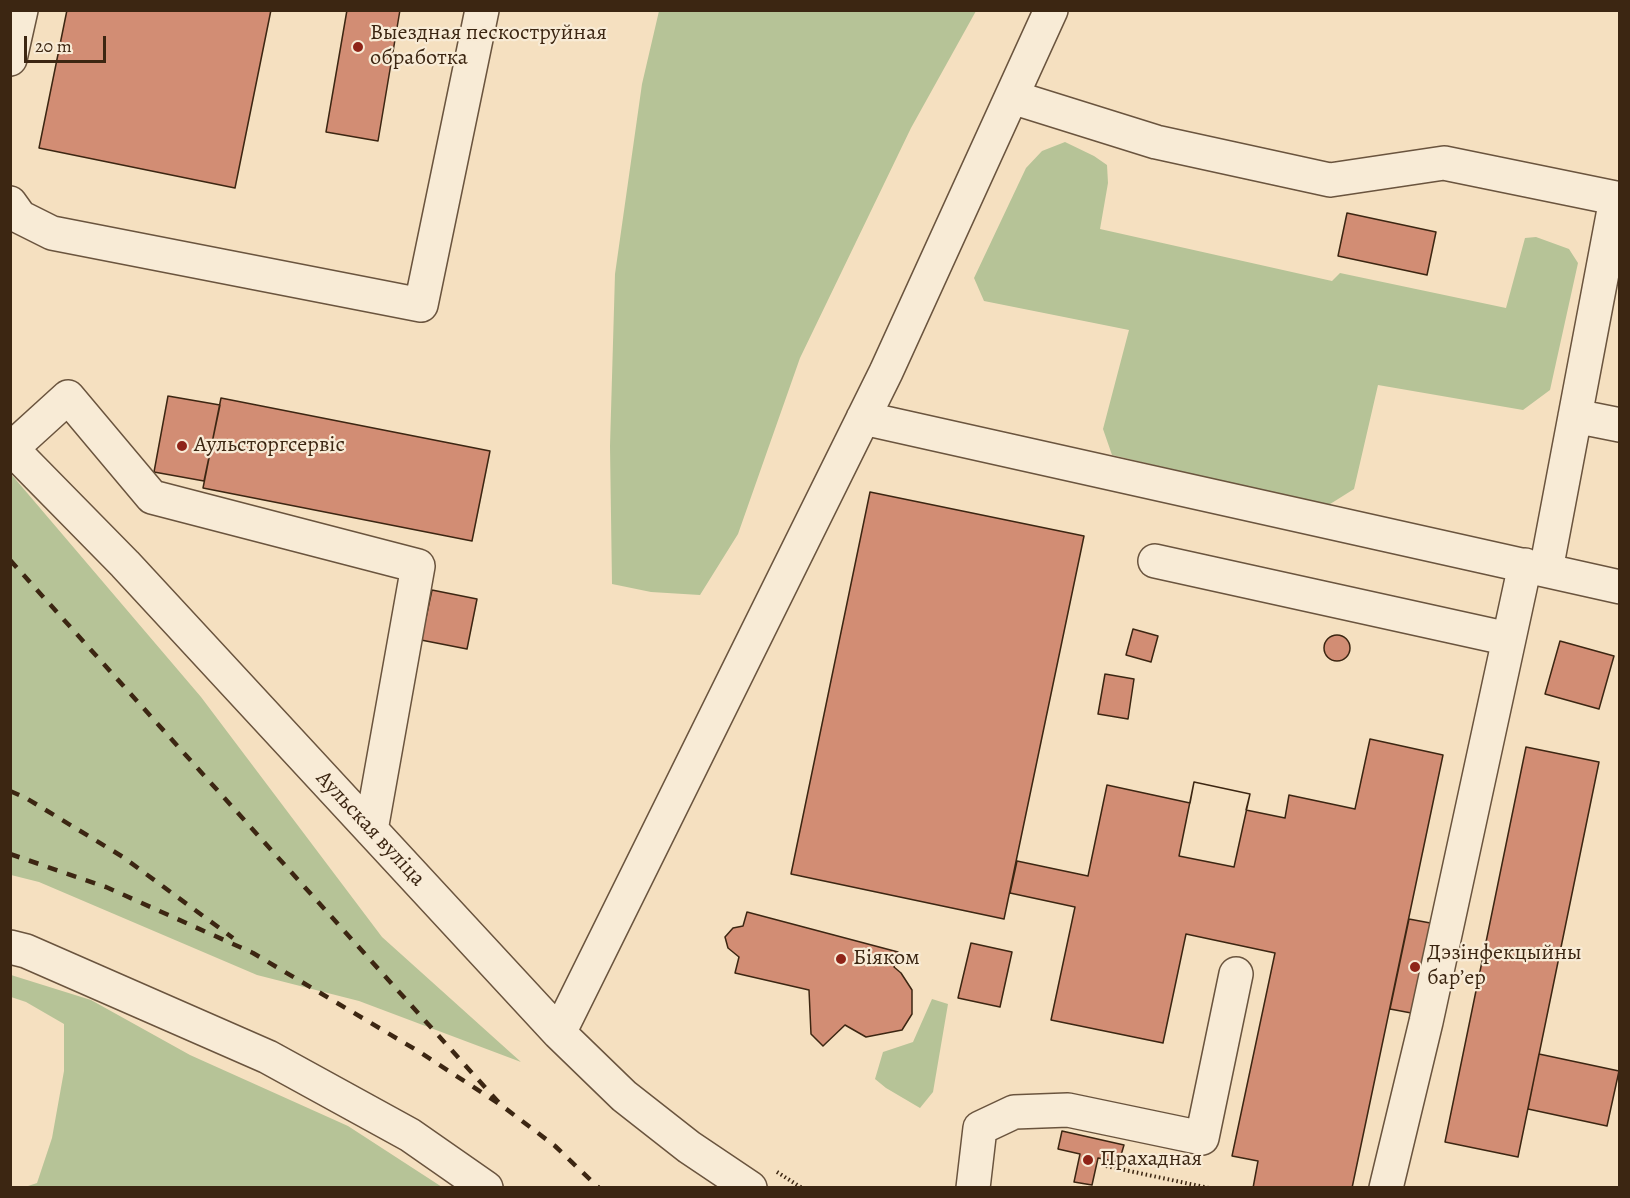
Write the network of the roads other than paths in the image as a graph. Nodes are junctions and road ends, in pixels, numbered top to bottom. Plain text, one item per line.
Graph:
1 (21, 10) edge
2 (482, 10) edge
3 (1051, 10) edge
4 (10, 59) edge
5 (1012, 97) junction
6 (1618, 199) edge
7 (10, 203) edge
8 (1575, 416) junction
9 (863, 418) junction
10 (1620, 425) edge
11 (11, 448) edge
12 (1155, 561) dead end
13 (1535, 568) junction
14 (1620, 586) edge
15 (1509, 639) junction
16 (371, 830) junction
17 (10, 946) edge
18 (1236, 974) dead end
19 (559, 1033) junction
20 (486, 1188) edge
21 (750, 1188) edge
22 (973, 1188) edge
23 (1386, 1188) edge

1 - 4 street
2 - 7 street
3 - 5 street
5 - 6 street
5 - 9 street
6 - 8 street
8 - 10 street
8 - 13 street
9 - 13 street
9 - 19 street
11 - 16 street, Аульская вуліца
11 - 16 street
12 - 15 street
13 - 14 street
13 - 15 street
15 - 23 street
16 - 19 street, Аульская вуліца
17 - 20 street
18 - 22 street
19 - 21 street, Аульская вуліца

